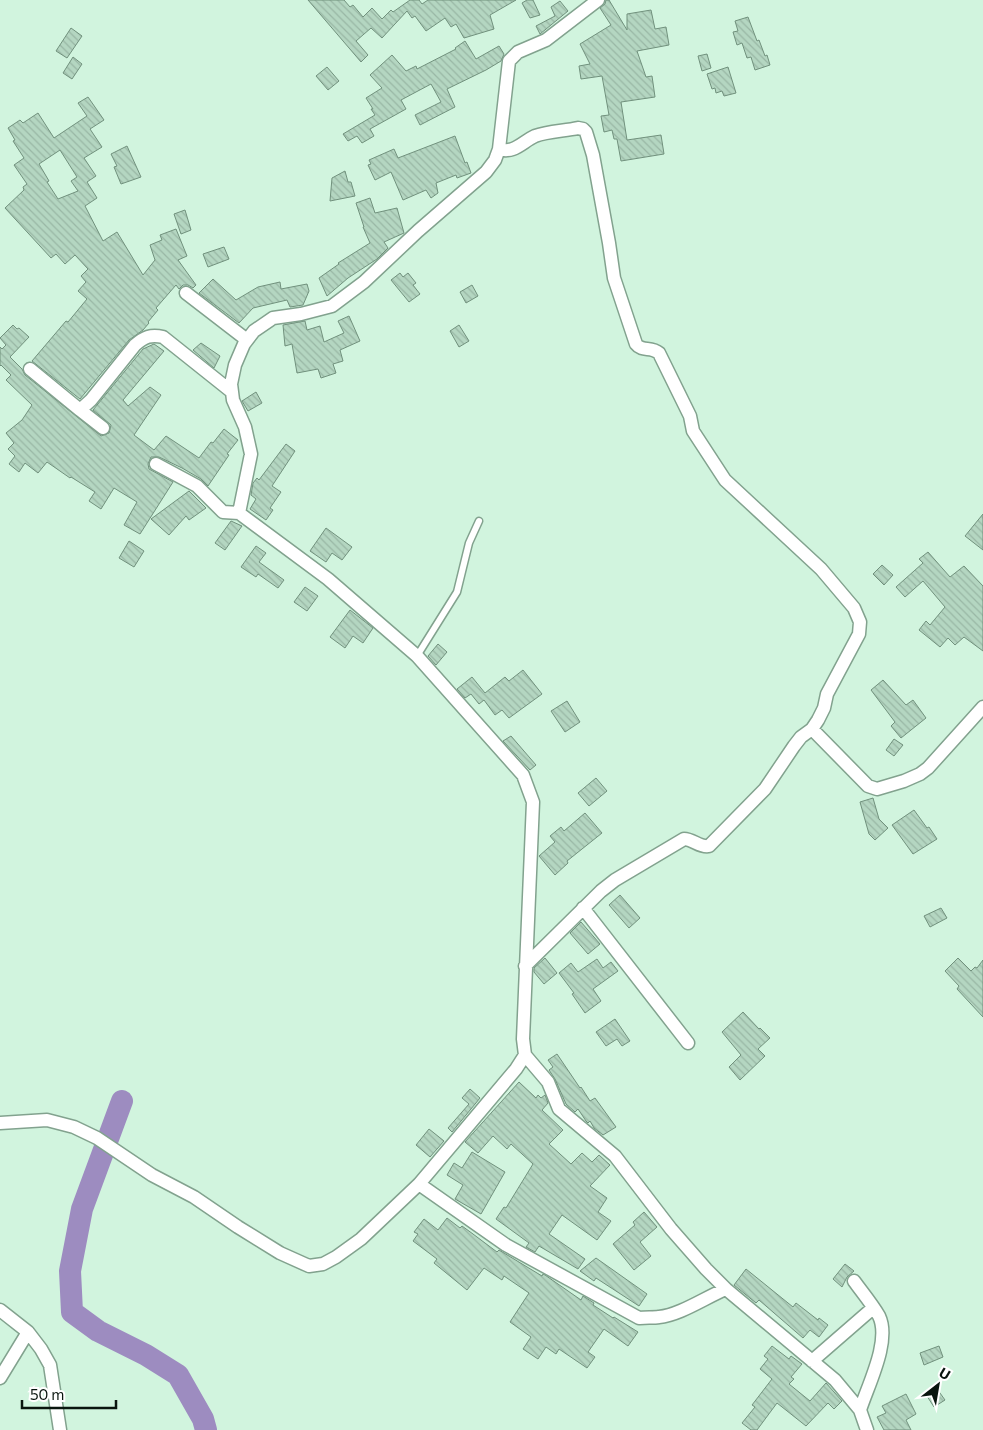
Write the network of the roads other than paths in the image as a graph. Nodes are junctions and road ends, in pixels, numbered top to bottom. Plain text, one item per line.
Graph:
1 (598, 0) edge
2 (499, 149) junction
3 (186, 293) dead end
4 (247, 340) junction
5 (30, 369) dead end
6 (232, 392) junction
7 (80, 410) junction
8 (103, 428) dead end
9 (156, 464) dead end
10 (239, 513) junction
11 (479, 521) dead end
12 (417, 656) junction
13 (983, 707) edge
14 (812, 729) junction
15 (583, 908) junction
16 (525, 966) junction
17 (688, 1043) dead end
18 (525, 1055) junction
19 (0, 1123) edge
20 (419, 1184) junction
21 (854, 1281) dead end
22 (726, 1289) junction
23 (873, 1308) junction
24 (0, 1310) edge
25 (28, 1332) junction
26 (812, 1361) junction
27 (0, 1378) edge
28 (860, 1410) junction
29 (60, 1430) edge
30 (867, 1430) edge

1 - 2 street
2 - 4 street
2 - 14 street
3 - 4 street
4 - 6 street
5 - 7 street
6 - 7 street
6 - 10 street
7 - 8 street
9 - 10 street
10 - 12 street
11 - 12 lane
12 - 16 street
13 - 14 street
14 - 15 street
15 - 16 street
15 - 17 street
16 - 18 street
18 - 20 street
18 - 22 street
19 - 20 street
20 - 22 street
21 - 23 street
22 - 26 street
23 - 26 street
23 - 28 street
24 - 25 street
25 - 27 street
25 - 29 street
26 - 28 street
28 - 30 street

